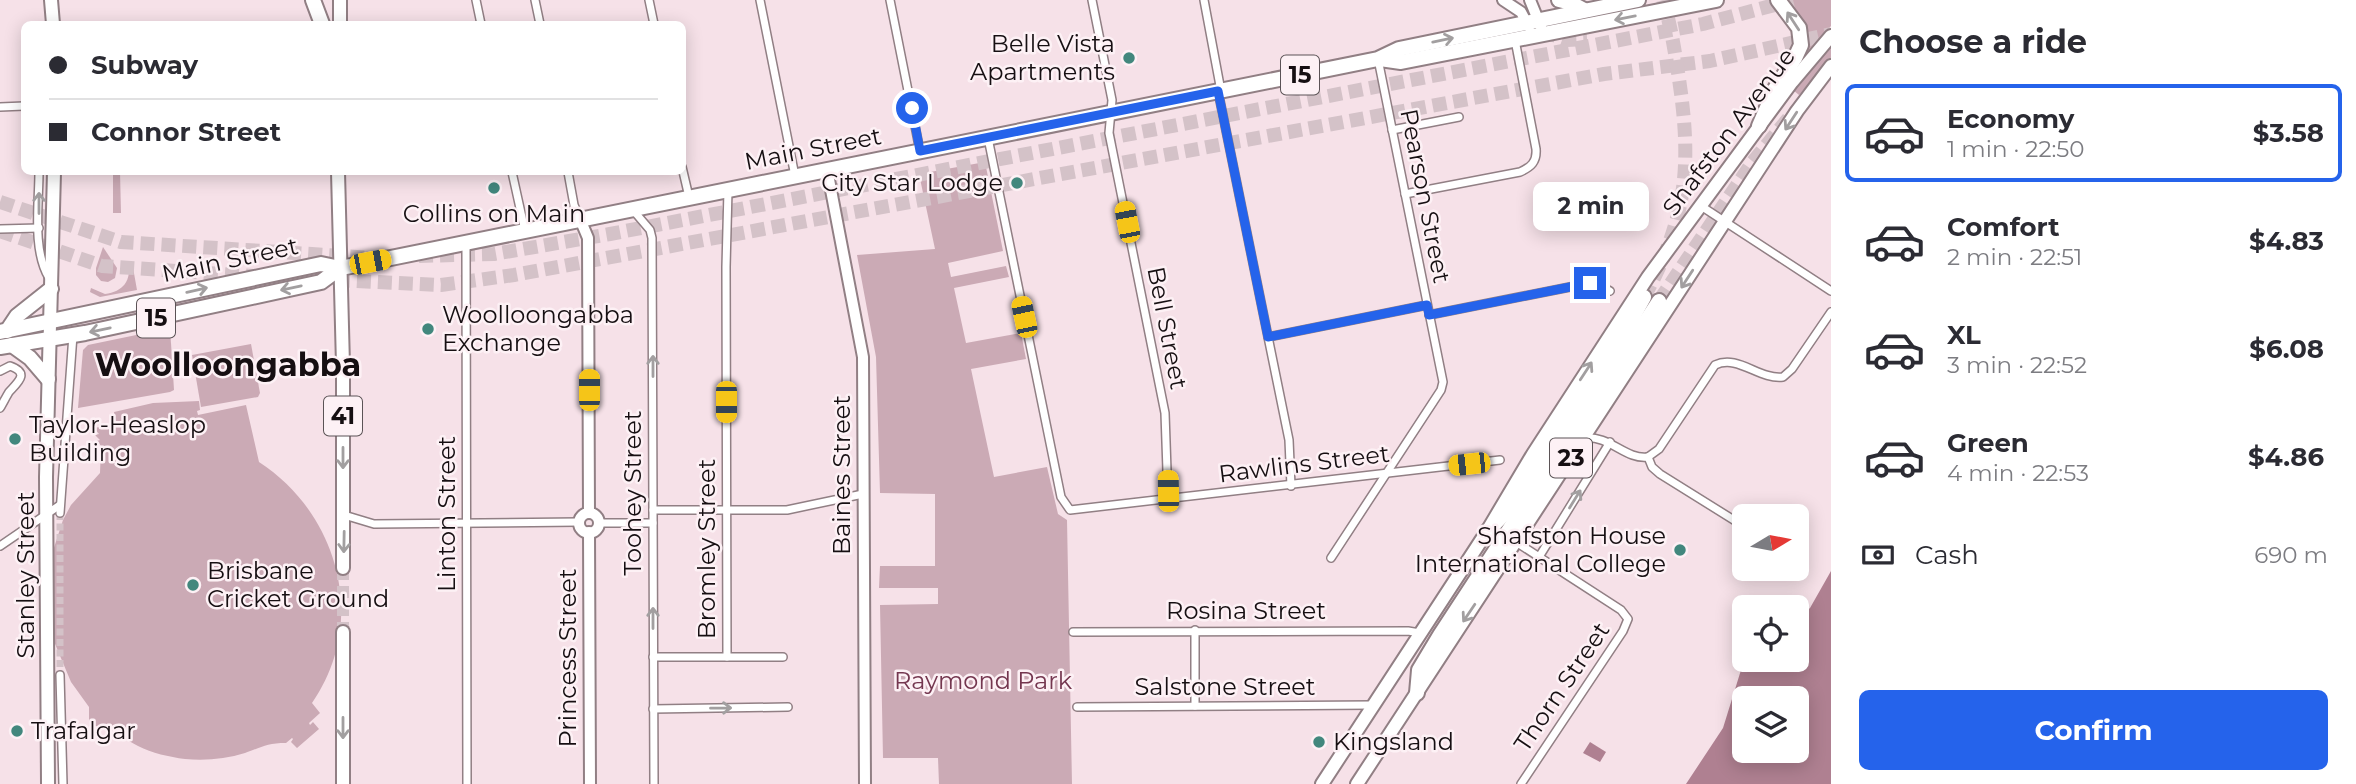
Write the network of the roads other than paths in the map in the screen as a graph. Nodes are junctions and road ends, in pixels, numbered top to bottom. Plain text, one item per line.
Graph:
1 (51, 0) edge
2 (313, 0) edge
3 (340, 0) edge
4 (476, 0) edge
5 (535, 0) edge
6 (649, 0) edge
7 (760, 0) edge
8 (890, 0) edge
9 (1092, 0) edge
10 (1204, 0) edge
11 (1503, 0) edge
12 (1530, 0) edge
13 (1559, 0) edge
14 (1638, 0) edge
15 (1716, 0) edge
16 (1778, 0) edge
17 (1584, 10) junction
18 (54, 21) edge
19 (321, 21) edge
20 (340, 21) edge
21 (480, 21) edge
22 (539, 21) edge
23 (653, 21) edge
24 (1532, 21) junction
25 (1538, 35) junction
26 (1831, 36) edge
27 (1516, 40) junction
28 (1378, 59) junction
29 (1831, 66) edge
30 (1220, 91) junction
31 (21, 106) edge
32 (0, 107) edge
33 (1110, 113) junction
34 (1459, 117) dead end
35 (1759, 126) junction
36 (1392, 130) junction
37 (987, 137) junction
38 (920, 151) junction
39 (827, 169) junction
40 (39, 175) edge
41 (54, 175) edge
42 (338, 175) edge
43 (514, 175) edge
44 (569, 175) edge
45 (684, 175) edge
46 (795, 176) junction
47 (728, 189) junction
48 (1405, 194) junction
49 (689, 197) junction
50 (1701, 206) junction
51 (632, 209) junction
52 (580, 219) junction
53 (1725, 222) junction
54 (39, 228) junction
55 (0, 229) edge
56 (525, 231) junction
57 (466, 243) junction
58 (340, 268) junction
59 (51, 285) junction
60 (1610, 291) dead end
61 (1831, 291) edge
62 (1427, 305) junction
63 (1831, 312) edge
64 (1429, 315) junction
65 (49, 323) junction
66 (74, 335) junction
67 (1268, 337) junction
68 (5, 339) edge
69 (49, 339) junction
70 (0, 370) edge
71 (48, 379) junction
72 (0, 408) edge
73 (1584, 438) junction
74 (1610, 442) junction
75 (1648, 457) junction
76 (1500, 460) dead end
77 (1386, 474) junction
78 (1291, 485) junction
79 (863, 494) junction
80 (1168, 500) junction
81 (653, 510) junction
82 (726, 510) junction
83 (56, 511) junction
84 (589, 513) junction
85 (344, 516) junction
86 (1732, 519) edge
87 (466, 523) junction
88 (579, 523) junction
89 (598, 523) junction
90 (653, 523) junction
91 (589, 532) junction
92 (1486, 533) junction
93 (1516, 542) junction
94 (0, 546) edge
95 (1539, 556) junction
96 (1331, 558) dead end
97 (343, 568) tunnel mouth
98 (1195, 630) junction
99 (343, 632) tunnel mouth
100 (1073, 632) dead end
101 (1420, 633) junction
102 (653, 657) junction
103 (727, 657) junction
104 (783, 657) dead end
105 (61, 675) tunnel mouth
106 (1417, 693) junction
107 (1195, 705) junction
108 (1373, 705) junction
109 (1077, 706) dead end
110 (788, 707) dead end
111 (653, 709) junction
112 (48, 784) edge
113 (63, 784) edge
114 (342, 784) edge
115 (467, 784) edge
116 (590, 784) edge
117 (654, 784) edge
118 (865, 784) edge
119 (1322, 784) edge
120 (1357, 784) edge
121 (1521, 784) edge

1 - 18 main road
2 - 19 highway
3 - 20 main road
4 - 21 street
5 - 22 street
6 - 23 street
7 - 46 street
8 - 38 street
9 - 33 street, Bell Street
10 - 30 street
11 - 24 street
12 - 24 street
13 - 17 highway
14 - 17 highway, Main Street / 15
15 -> 25 highway, Main Street / 15
35 -> 16 highway
17 - 24 highway, Main Street / 15
24 - 25 street
28 -> 24 highway, Main Street / 15
25 - 27 highway, Main Street / 15
26 - 35 main road, Shafston Avenue / 23
27 - 28 highway, Main Street / 15
27 - 48 street
28 - 30 highway, Main Street / 15
28 - 36 street, Pearson Street
29 -> 53 main road, Shafston Avenue / 23
30 - 33 highway, Main Street / 15
30 - 67 street
31 - 32 street
33 - 37 highway, Main Street / 15
33 - 80 street, Bell Street
34 - 36 street
35 - 50 main road, Shafston Avenue / 23
36 - 48 street, Pearson Street
37 - 38 highway, Main Street / 15
37 - 80 street, Rawlins Street
38 - 39 highway, Main Street / 15
39 - 46 highway, Main Street / 15
39 - 79 street, Baines Street
54 -> 40 street, Stanley Street
41 - 59 main road, Stanley Street
42 - 58 main road, 41
43 - 56 street
44 - 52 street
45 - 49 street
46 - 47 highway, Main Street / 15
47 - 49 highway, Main Street / 15
47 - 82 street, Bromley Street
48 - 62 street, Pearson Street
49 - 51 highway, Main Street / 15
50 - 53 street
92 -> 50 main road, Shafston Avenue / 23
51 - 52 highway, Main Street / 15
81 -> 51 street, Toohey Street
52 - 56 highway, Main Street / 15
52 - 84 street
53 - 61 street
53 -> 73 main road, Shafston Avenue / 23
54 - 55 street
54 - 59 street, Stanley Street
56 - 57 highway, Main Street / 15
57 - 58 highway, Main Street / 15
57 - 87 street, Linton Street
65 -> 58 highway, Main Street / 15
58 -> 66 highway, Main Street / 15
58 -> 85 main road, 41
59 - 65 main road, Stanley Street
59 - 68 highway
60 - 64 street
62 - 64 street, Pearson Street
62 - 67 street
63 - 75 street
64 - 77 street, Pearson Street
65 - 68 highway, 15
65 - 69 main road, Stanley Street
66 - 69 highway, Main Street / 15
66 - 83 street, Stanley Street
67 - 78 street
68 - 69 highway, 15
68 - 71 highway
69 - 71 main road, Stanley Street
70 - 72 street
71 - 83 main road, Stanley Street
73 - 74 street
73 - 93 main road, Shafston Avenue / 23
74 - 75 street
95 -> 74 street
75 - 86 street
76 - 77 street, Rawlins Street
77 - 78 street, Rawlins Street
77 - 96 street, Pearson Street
78 - 80 street, Rawlins Street
79 - 82 street
79 - 118 street, Baines Street
81 - 82 street
81 - 90 street, Toohey Street
82 - 103 street, Bromley Street
83 - 94 street
83 - 112 main road, Stanley Street
84 - 88 street
84 - 89 street
85 - 87 street
85 -> 97 main road, 41
87 - 88 street
87 - 115 street, Linton Street
88 - 91 street
89 - 90 street
89 - 91 street
102 -> 90 street, Toohey Street
91 - 116 street, Princess Street
92 - 101 main road, Shafston Avenue / 23
92 - 106 highway
93 - 95 street, Thorn Street
93 -> 106 main road, Shafston Avenue / 23
95 - 121 street, Thorn Street
98 - 100 street, Rosina Street
98 - 101 street, Rosina Street
98 - 107 street
99 -> 114 main road
101 - 108 main road, Shafston Avenue / 23
102 - 103 street
102 - 111 street, Toohey Street
103 - 104 street
105 - 113 street, Stanley Street
106 - 120 main road, Shafston Avenue / 23
107 - 108 street, Salstone Street
107 - 109 street, Salstone Street
108 - 119 main road, Shafston Avenue / 23
111 -> 110 street
111 - 117 street, Toohey Street

